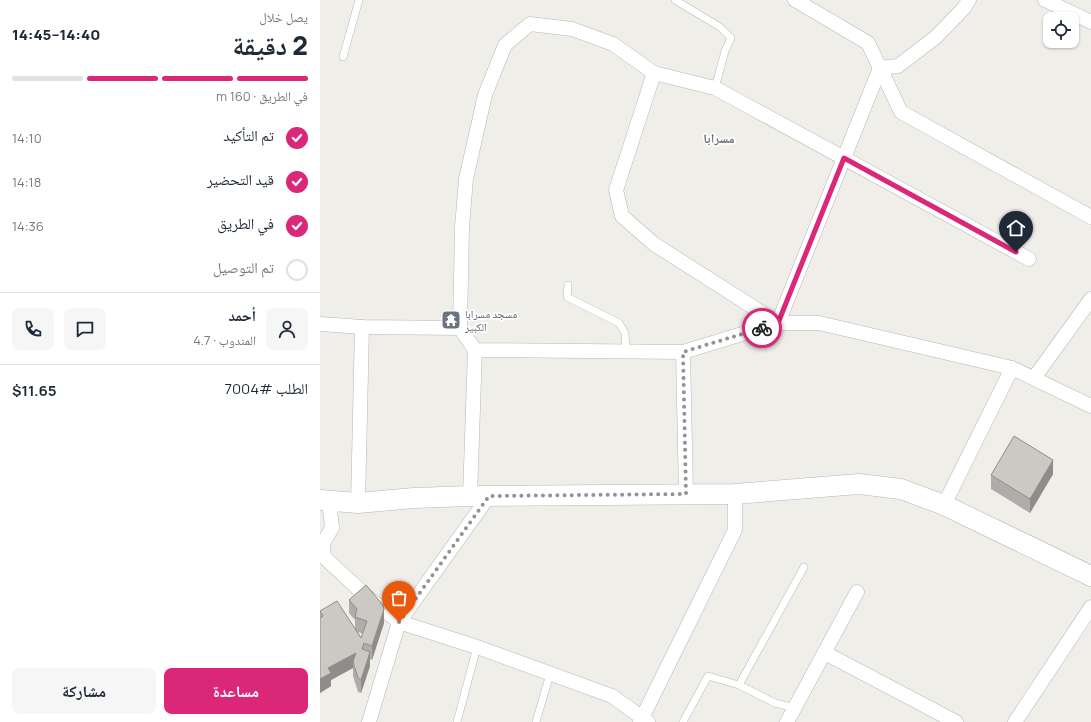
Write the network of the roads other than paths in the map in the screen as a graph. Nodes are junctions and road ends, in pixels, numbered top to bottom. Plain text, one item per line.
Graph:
1 (359, 0) edge
2 (675, 0) edge
3 (795, 0) edge
4 (969, 0) edge
5 (1045, 0) edge
6 (1091, 22) edge
7 (343, 56) dead end
8 (880, 68) junction
9 (654, 73) junction
10 (715, 88) junction
11 (844, 158) junction
12 (1091, 217) edge
13 (1029, 259) dead end
14 (568, 285) dead end
15 (1091, 299) edge
16 (778, 323) junction
17 (320, 324) edge
18 (362, 327) junction
19 (460, 328) junction
20 (475, 350) junction
21 (626, 352) junction
22 (683, 352) junction
23 (1012, 368) junction
24 (1034, 378) junction
25 (1091, 406) edge
26 (686, 494) junction
27 (735, 494) junction
28 (480, 496) junction
29 (324, 500) edge
30 (358, 503) junction
31 (944, 505) junction
32 (804, 567) dead end
33 (1091, 576) edge
34 (857, 592) dead end
35 (1091, 607) edge
36 (399, 622) junction
37 (477, 647) junction
38 (825, 653) junction
39 (550, 674) junction
40 (739, 684) junction
41 (794, 708) junction
42 (643, 721) edge
43 (369, 722) edge
44 (457, 722) edge
45 (536, 722) edge
46 (683, 722) edge
47 (787, 722) edge
48 (956, 722) edge
49 (1015, 722) edge

1 - 7 lane
2 - 10 lane
3 - 8 street
4 - 8 street
5 - 6 street
8 - 11 street
8 - 12 street
9 - 10 street
9 - 16 street
9 - 19 street
10 - 11 street
11 - 13 street
11 - 16 street
14 - 21 lane
15 - 24 street
16 - 22 street
16 - 23 street
17 - 18 street
18 - 19 street
18 - 30 street
19 - 20 street
20 - 21 street
20 - 28 street
21 - 22 street
22 - 26 street
23 - 24 street
23 - 31 street
24 - 25 street
26 - 27 street
26 - 28 street
27 - 31 street
27 - 42 street
28 - 30 street
28 - 36 street
29 - 30 street
29 - 36 street
31 - 33 street
32 - 40 lane
34 - 38 street
35 - 49 street
36 - 37 street
36 - 43 street
37 - 39 street
37 - 44 lane
38 - 41 street
38 - 48 street
39 - 42 street
39 - 45 lane
40 - 41 lane
40 - 46 lane
41 - 47 street

